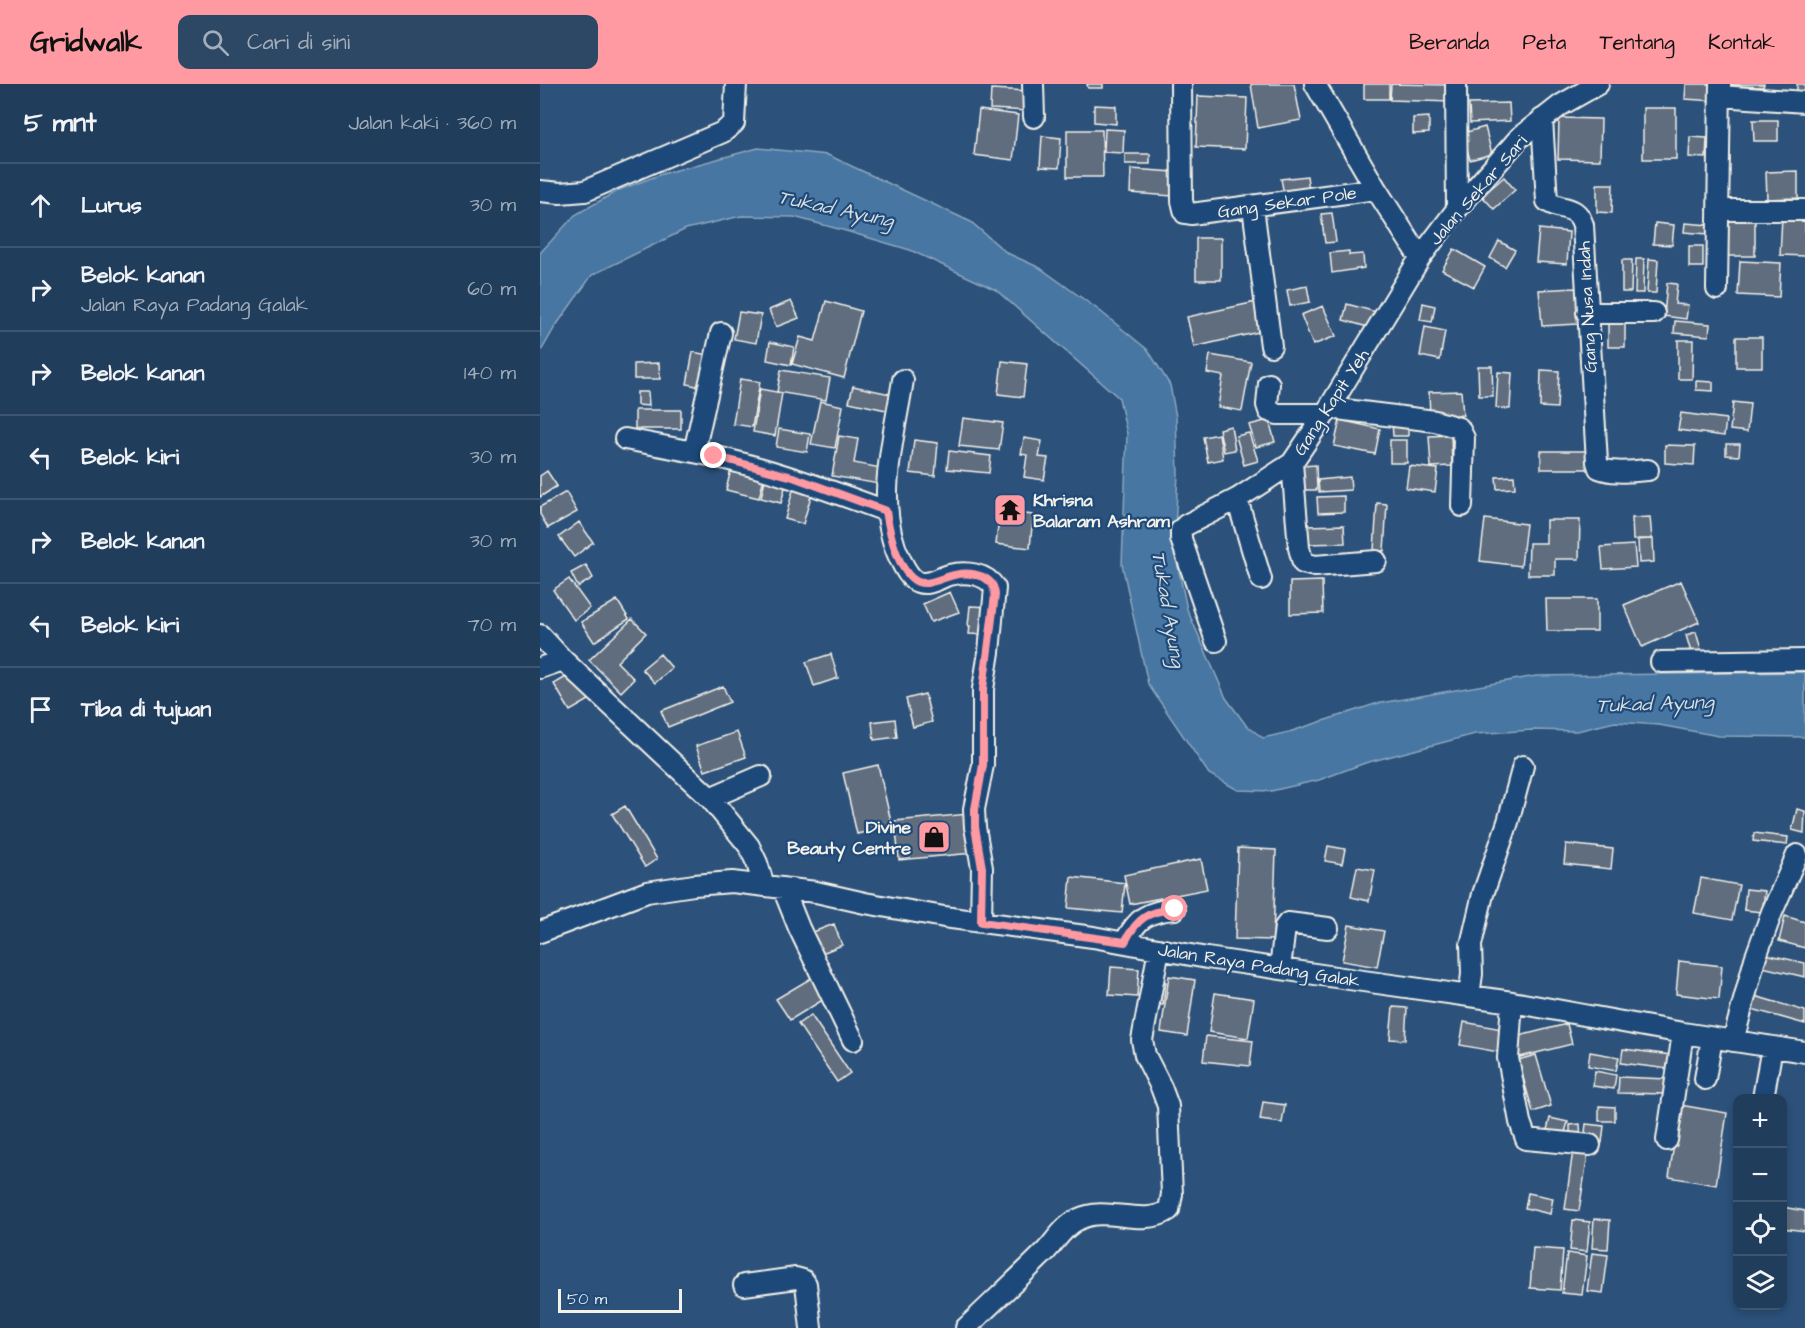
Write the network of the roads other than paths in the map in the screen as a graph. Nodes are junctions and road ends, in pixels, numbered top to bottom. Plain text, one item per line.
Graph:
1 (736, 84) edge
2 (1033, 84) edge
3 (1181, 84) edge
4 (1315, 84) edge
5 (1456, 84) edge
6 (1598, 84) edge
7 (1720, 90) edge
8 (1805, 102) edge
9 (1034, 117) dead end
10 (1542, 119) junction
11 (1376, 189) junction
12 (540, 190) edge
13 (1253, 207) junction
14 (1457, 209) junction
15 (1718, 210) junction
16 (1805, 210) edge
17 (1420, 258) junction
18 (1717, 289) dead end
19 (1654, 313) dead end
20 (1587, 314) junction
21 (721, 333) dead end
22 (1271, 346) dead end
23 (903, 380) dead end
24 (1269, 384) dead end
25 (1327, 411) junction
26 (625, 440) dead end
27 (694, 452) junction
28 (1292, 463) junction
29 (1648, 470) dead end
30 (1237, 499) junction
31 (1462, 506) dead end
32 (886, 511) junction
33 (1376, 561) dead end
34 (1261, 579) dead end
35 (540, 635) edge
36 (1216, 640) dead end
37 (563, 660) junction
38 (1805, 660) edge
39 (1661, 662) dead end
40 (540, 668) edge
41 (1523, 766) dead end
42 (761, 776) dead end
43 (710, 798) junction
44 (1797, 855) dead end
45 (773, 887) junction
46 (1175, 909) dead end
47 (981, 922) junction
48 (1328, 928) dead end
49 (540, 932) edge
50 (1125, 942) junction
51 (1159, 949) junction
52 (1280, 968) junction
53 (1469, 996) junction
54 (1512, 1002) junction
55 (1728, 1005) dead end
56 (1683, 1033) junction
57 (1722, 1039) junction
58 (853, 1040) dead end
59 (1772, 1047) junction
60 (1805, 1052) edge
61 (1705, 1078) dead end
62 (1764, 1094) edge
63 (1667, 1140) dead end
64 (1590, 1145) dead end
65 (744, 1285) dead end
66 (811, 1328) edge
67 (966, 1328) edge

1 - 12 street
2 - 9 street
3 - 13 street, Gang Sekar Pole
4 - 11 street
5 - 14 street
6 - 10 street, Jalan Sekar Sari
7 - 8 street
7 - 15 street
10 - 14 street, Jalan Sekar Sari
10 - 20 street, Gang Nusa Indah
11 - 13 street, Gang Sekar Pole
11 - 17 street
13 - 22 street
14 - 17 street, Jalan Sekar Sari
15 - 16 street
15 - 18 street
17 - 25 street, Gang Kapit Yeh
19 - 20 street
20 - 29 street, Gang Nusa Indah
21 - 27 street
23 - 32 street
24 - 25 street
25 - 28 street, Gang Kapit Yeh
25 - 31 street
26 - 27 street
27 - 32 street
28 - 30 street, Gang Kapit Yeh
28 - 33 street
30 - 34 street
30 - 36 street, Gang Kapit Yeh
32 - 47 street
35 - 37 street
37 - 40 street
37 - 43 street
38 - 39 street
41 - 53 street
42 - 43 street
43 - 45 street
44 - 57 street
45 - 47 street, Jalan Raya Padang Galak
45 - 49 street, Jalan Raya Padang Galak
45 - 58 street
46 - 50 street
47 - 50 street, Jalan Raya Padang Galak
48 - 52 street
50 - 51 street, Jalan Raya Padang Galak
51 - 52 street, Jalan Raya Padang Galak
51 - 67 street
52 - 53 street, Jalan Raya Padang Galak
53 - 54 street, Jalan Raya Padang Galak
54 - 56 street, Jalan Raya Padang Galak
54 - 64 street
55 - 57 street
56 - 57 street, Jalan Raya Padang Galak
56 - 63 street
57 - 59 street, Jalan Raya Padang Galak
57 - 61 street
59 - 60 street, Jalan Raya Padang Galak
59 - 62 street
65 - 66 street

